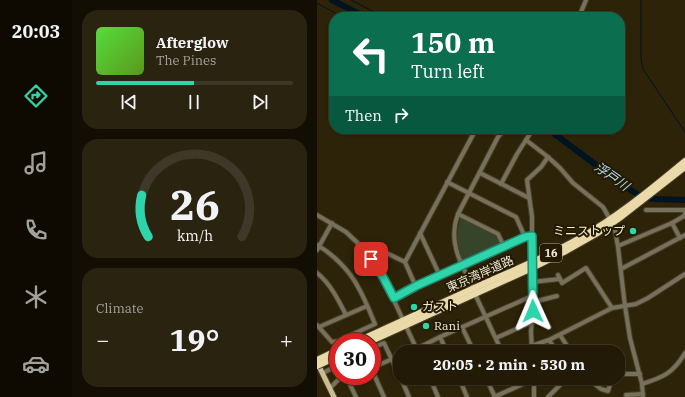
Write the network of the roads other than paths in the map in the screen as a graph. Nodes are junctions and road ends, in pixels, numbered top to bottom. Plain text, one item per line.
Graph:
1 (586, 0) edge
2 (581, 12) edge
3 (473, 134) edge
4 (501, 134) edge
5 (530, 134) edge
6 (526, 140) junction
7 (548, 157) junction
8 (685, 161) edge
9 (685, 167) edge
10 (480, 173) junction
11 (447, 182) junction
12 (501, 184) junction
13 (469, 194) junction
14 (529, 198) junction
15 (645, 210) dead end
16 (685, 210) edge
17 (685, 213) edge
18 (458, 214) junction
19 (317, 215) edge
20 (611, 221) junction
21 (332, 223) junction
22 (671, 223) junction
23 (420, 233) junction
24 (685, 235) edge
25 (532, 236) junction
26 (525, 237) junction
27 (680, 238) junction
28 (618, 246) junction
29 (318, 247) edge
30 (504, 247) junction
31 (363, 248) junction
32 (405, 262) junction
33 (532, 265) junction
34 (462, 266) junction
35 (621, 270) junction
36 (317, 273) edge
37 (685, 274) edge
38 (440, 276) junction
39 (532, 282) junction
40 (416, 286) junction
41 (474, 291) junction
42 (533, 296) junction
43 (557, 296) dead end
44 (394, 298) junction
45 (533, 302) junction
46 (367, 306) junction
47 (625, 306) junction
48 (612, 308) junction
49 (346, 315) junction
50 (486, 316) junction
51 (532, 322) junction
52 (404, 323) junction
53 (318, 326) edge
54 (462, 327) junction
55 (355, 333) edge
56 (379, 333) edge
57 (381, 335) edge
58 (560, 335) junction
59 (440, 337) junction
60 (496, 338) junction
61 (329, 339) edge
62 (549, 340) junction
63 (381, 344) edge
64 (415, 345) edge
65 (426, 345) edge
66 (444, 345) edge
67 (471, 345) edge
68 (500, 345) edge
69 (531, 345) edge
70 (534, 345) edge
71 (552, 345) edge
72 (566, 345) edge
73 (685, 353) edge
74 (329, 354) edge
75 (392, 359) joint
76 (317, 360) edge
77 (329, 360) edge
78 (381, 364) edge
79 (317, 366) edge
80 (329, 370) edge
81 (323, 373) junction
82 (625, 374) edge
83 (640, 374) junction
84 (643, 384) junction
85 (333, 385) edge
86 (351, 385) edge
87 (379, 385) edge
88 (404, 385) edge
89 (433, 385) edge
90 (462, 385) edge
91 (489, 385) edge
92 (534, 385) edge
93 (560, 385) edge
94 (596, 385) edge
95 (610, 385) edge
96 (518, 386) edge
97 (330, 388) junction
98 (626, 394) dead end
99 (332, 396) edge
100 (643, 396) edge
101 (356, 397) edge
102 (384, 397) edge
103 (409, 397) edge
104 (439, 397) edge
105 (466, 397) edge
106 (494, 397) edge
107 (534, 397) edge
108 (547, 397) edge

1 - 2 street
3 - 11 street
4 - 10 street
5 - 6 street
6 - 7 street
6 - 12 street
7 - 14 street
7 - 20 street
8 - 20 highway, 東京湾岸道路 / 16
9 - 20 highway, 東京湾岸道路 / 16
10 - 12 street
10 - 13 street
11 - 13 street
11 - 23 street
12 - 14 street
13 - 18 street
13 - 26 street
14 - 25 street
15 - 16 street
17 - 22 street
18 - 30 street
18 - 34 street
19 - 21 street
20 - 28 street
20 - 33 highway, 東京湾岸道路 / 16
21 - 29 street
21 - 31 street
22 - 27 street
22 - 28 street
23 - 32 street
23 - 38 street
24 - 27 street
25 - 26 street
25 - 33 street
26 - 30 street
27 - 35 street
28 - 35 street
29 - 46 street
30 - 34 street
31 - 32 street
31 - 44 street
32 - 40 street
33 - 39 street
33 - 41 highway, 東京湾岸道路 / 16
34 - 38 street
34 - 41 street
35 - 47 street
36 - 49 street
37 - 47 street
38 - 40 street
39 - 42 street
39 - 48 street
40 - 44 street
41 - 50 street
41 - 52 highway, 東京湾岸道路 / 16
42 - 45 street
42 - 50 street
43 - 45 street
44 - 52 street
45 - 51 street
46 - 49 street
46 - 55 street
47 - 48 street
47 - 83 street
48 - 58 street
49 - 53 street
50 - 54 street
50 - 60 street
51 - 60 street
51 - 69 street
52 - 56 highway, 東京湾岸道路 / 16
52 - 57 highway, 東京湾岸道路 / 16
52 - 64 street
53 - 61 street
54 - 59 street
54 - 67 street
58 - 62 street
58 - 72 street
59 - 65 street
59 - 66 street
60 - 68 street
62 - 70 street
62 - 71 street
63 - 75 street
73 - 84 street
74 - 76 highway, bridge
75 - 78 street
76 - 81 main road
77 - 79 highway, bridge
80 - 81 street
81 - 97 main road
82 - 83 street
83 - 84 street
84 - 100 street
85 - 97 street
86 - 101 street
87 - 102 street
88 - 103 street
89 - 104 street
90 - 105 street
91 - 106 street
92 - 107 street
93 - 108 street
94 - 95 street
96 - 106 street
97 - 99 main road
98 - 100 street

